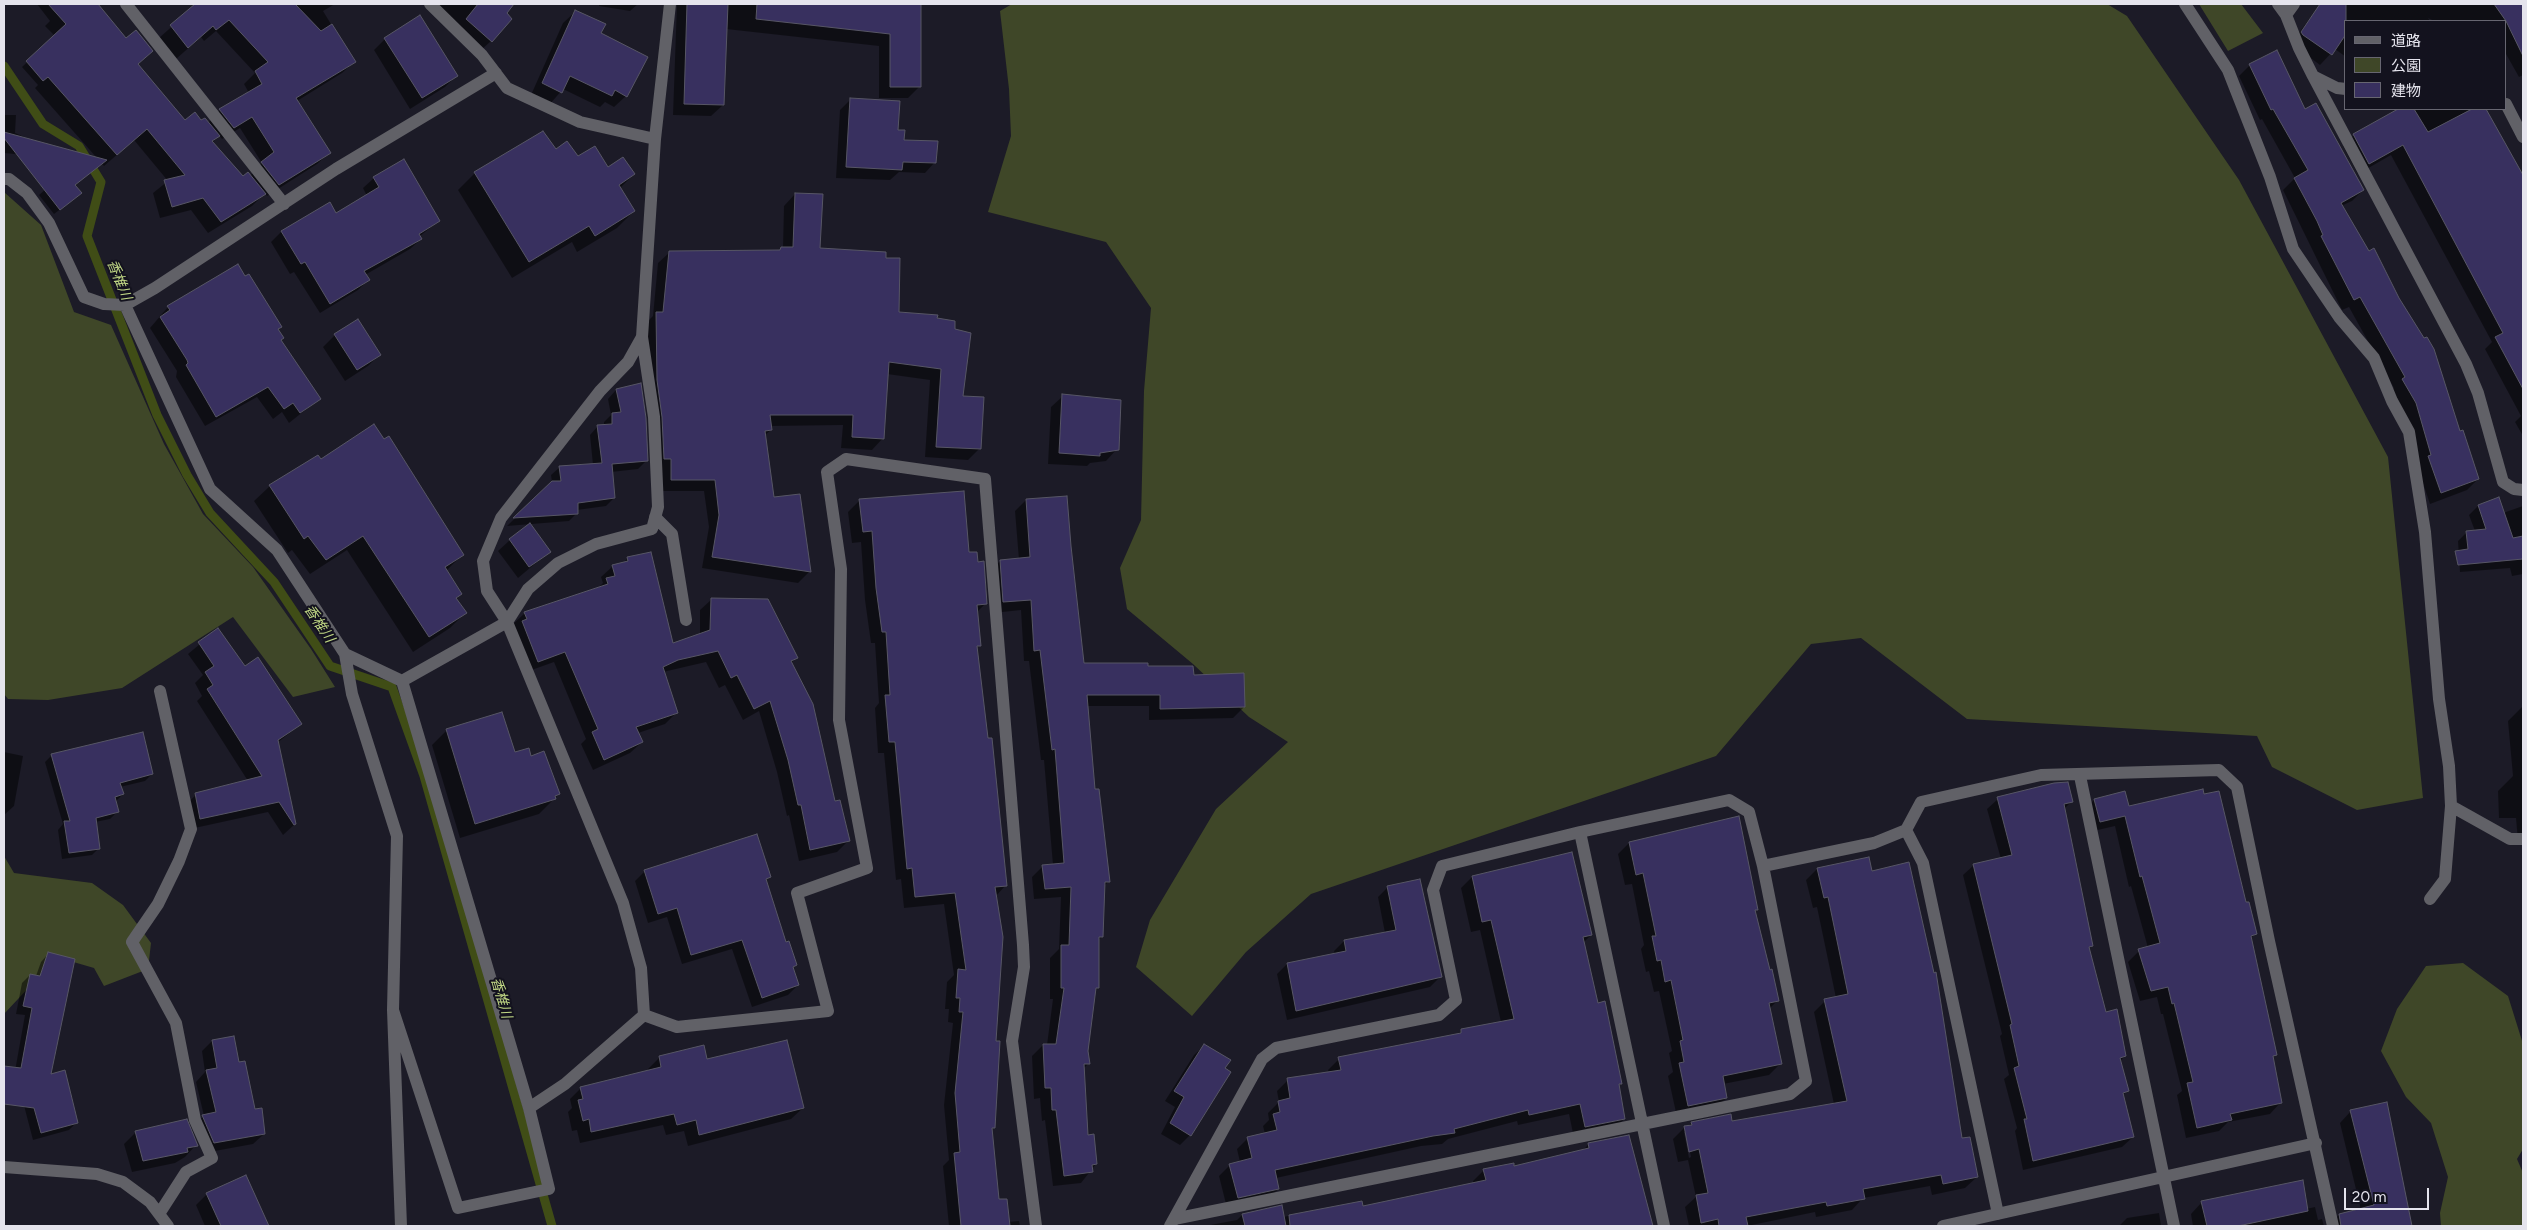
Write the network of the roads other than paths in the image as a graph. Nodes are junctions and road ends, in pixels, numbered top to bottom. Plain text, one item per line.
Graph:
1 (126, 4) edge
2 (430, 4) edge
3 (670, 4) edge
4 (2185, 4) edge
5 (2278, 4) edge
6 (2294, 4) edge
7 (2286, 15) junction
8 (496, 74) junction
9 (2313, 76) junction
10 (2344, 89) edge
11 (2507, 106) edge
12 (2523, 137) edge
13 (655, 139) junction
14 (4, 179) edge
15 (284, 204) junction
16 (125, 306) junction
17 (642, 338) junction
18 (2523, 490) edge
19 (655, 517) junction
20 (686, 620) dead end
21 (507, 622) junction
22 (345, 654) junction
23 (402, 681) junction
24 (160, 692) dead end
25 (2080, 776) junction
26 (2451, 806) junction
27 (1906, 830) junction
28 (1580, 832) junction
29 (2523, 839) edge
30 (1762, 866) junction
31 (2430, 898) dead end
32 (393, 1010) junction
33 (644, 1016) junction
34 (529, 1108) junction
35 (1643, 1124) junction
36 (2316, 1143) junction
37 (4, 1168) edge
38 (2164, 1177) junction
39 (159, 1214) junction
40 (1998, 1214) junction
41 (1172, 1223) edge
42 (168, 1226) edge
43 (401, 1226) edge
44 (1036, 1226) edge
45 (1664, 1226) edge
46 (1943, 1226) edge
47 (2174, 1226) edge
48 (2333, 1226) edge

1 - 15 street
2 - 8 street
3 - 13 street
4 - 26 street
5 - 7 street
6 - 7 street
7 - 9 street
8 - 13 street
8 - 15 street
9 - 10 street
9 - 18 street
11 - 12 street
13 - 17 street
14 - 16 street
15 - 16 street
16 - 22 street
17 - 19 street
17 - 21 street
19 - 20 street
19 - 21 street
21 - 23 street
21 - 33 street
22 - 23 street
22 - 32 street
23 - 34 street
24 - 39 street
25 - 27 street
25 - 36 street
25 - 38 street
26 - 29 street
26 - 31 street
27 - 30 street
27 - 40 street
28 - 30 street
28 - 35 street
28 - 41 street
30 - 35 street
32 - 34 street
32 - 43 street
33 - 34 street
33 - 44 street
35 - 41 street
35 - 45 street
36 - 38 street
36 - 48 street
37 - 39 street
38 - 40 street
38 - 47 street
39 - 42 street
40 - 46 street

